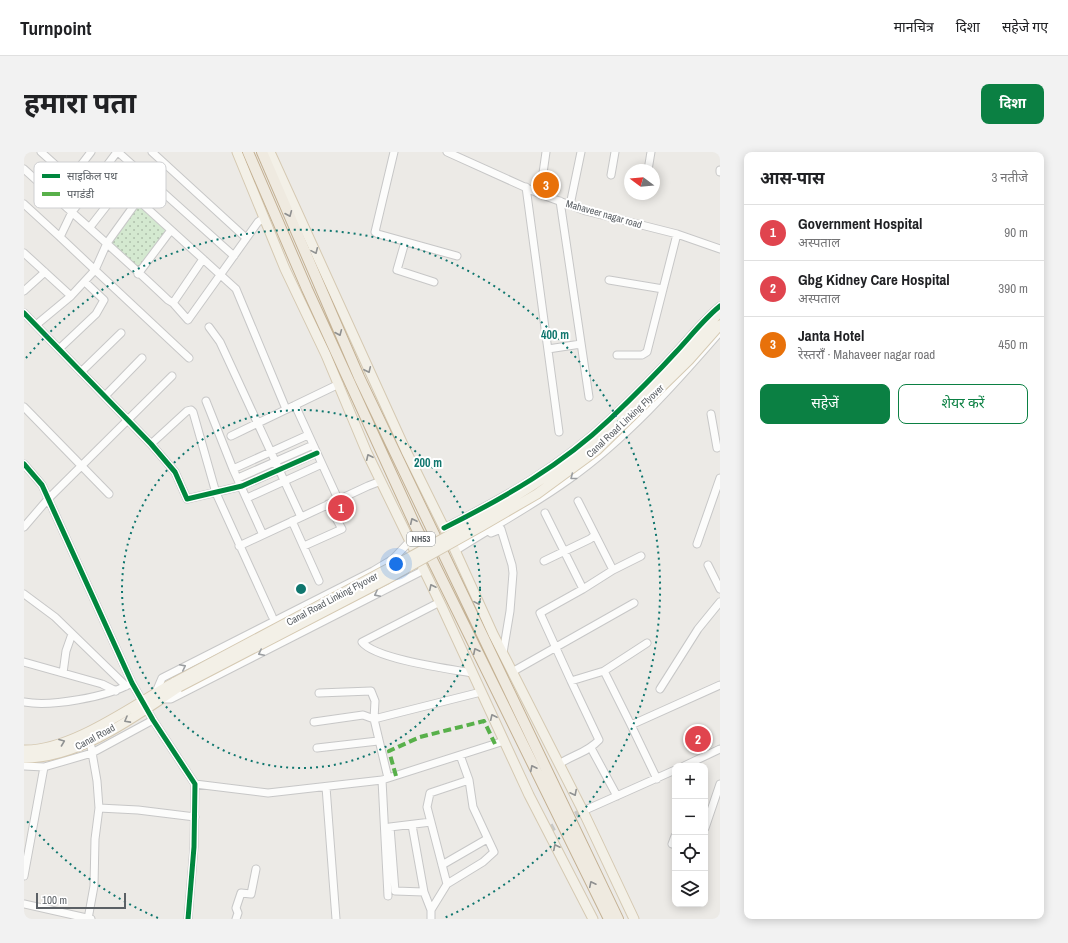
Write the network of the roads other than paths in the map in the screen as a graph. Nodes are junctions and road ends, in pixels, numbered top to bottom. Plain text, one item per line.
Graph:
1 (40, 152) edge
2 (91, 152) edge
3 (117, 152) edge
4 (152, 152) edge
5 (237, 152) edge
6 (248, 152) edge
7 (262, 152) edge
8 (270, 152) edge
9 (394, 152) edge
10 (447, 152) edge
11 (546, 152) edge
12 (581, 152) edge
13 (615, 152) edge
14 (651, 152) edge
15 (52, 162) edge
16 (83, 162) edge
17 (110, 162) edge
18 (128, 162) edge
19 (163, 162) edge
20 (649, 164) edge
21 (166, 165) edge
22 (24, 169) edge
23 (611, 175) dead end
24 (34, 178) edge
25 (526, 187) junction
26 (540, 194) junction
27 (166, 196) edge
28 (560, 201) junction
29 (24, 204) edge
30 (570, 205) junction
31 (67, 208) edge
32 (75, 208) edge
33 (105, 208) edge
34 (132, 208) edge
35 (147, 208) edge
36 (72, 212) junction
37 (264, 218) junction
38 (90, 227) junction
39 (171, 230) junction
40 (677, 234) junction
41 (60, 237) junction
42 (246, 238) junction
43 (405, 242) junction
44 (107, 243) junction
45 (720, 249) edge
46 (24, 253) edge
47 (234, 256) junction
48 (457, 256) dead end
49 (203, 259) junction
50 (95, 270) junction
51 (45, 272) junction
52 (138, 274) junction
53 (220, 274) junction
54 (609, 280) dead end
55 (85, 282) junction
56 (434, 282) dead end
57 (664, 289) junction
58 (24, 291) edge
59 (71, 296) junction
60 (173, 303) junction
61 (720, 310) edge
62 (24, 314) edge
63 (36, 325) junction
64 (720, 325) edge
65 (210, 327) dead end
66 (720, 332) edge
67 (121, 333) dead end
68 (581, 344) junction
69 (59, 349) junction
70 (548, 349) junction
71 (617, 355) dead end
72 (142, 358) dead end
73 (189, 358) dead end
74 (81, 372) junction
75 (172, 376) dead end
76 (339, 384) junction
77 (105, 396) junction
78 (589, 397) dead end
79 (206, 401) dead end
80 (294, 405) junction
81 (24, 406) edge
82 (286, 409) junction
83 (711, 414) dead end
84 (128, 420) junction
85 (258, 422) junction
86 (559, 432) dead end
87 (308, 435) junction
88 (231, 436) dead end
89 (151, 444) junction
90 (313, 445) junction
91 (719, 450) edge
92 (271, 451) junction
93 (317, 453) junction
94 (275, 460) junction
95 (24, 464) edge
96 (322, 464) junction
97 (82, 466) junction
98 (233, 469) junction
99 (280, 470) junction
100 (238, 478) junction
101 (720, 478) edge
102 (381, 481) junction
103 (285, 482) junction
104 (242, 486) junction
105 (216, 493) junction
106 (109, 494) dead end
107 (247, 498) junction
108 (338, 499) junction
109 (48, 500) junction
110 (578, 501) dead end
111 (328, 504) junction
112 (545, 513) dead end
113 (301, 517) junction
114 (292, 521) junction
115 (24, 527) edge
116 (444, 528) junction
117 (263, 535) junction
118 (480, 535) junction
119 (595, 535) junction
120 (410, 541) junction
121 (697, 544) dead end
122 (239, 546) junction
123 (304, 546) junction
124 (455, 551) junction
125 (565, 552) junction
126 (641, 556) dead end
127 (544, 561) dead end
128 (708, 565) dead end
129 (424, 570) junction
130 (613, 570) junction
131 (319, 581) dead end
132 (583, 589) junction
133 (720, 589) edge
134 (26, 595) edge
135 (440, 602) junction
136 (720, 602) edge
137 (24, 603) edge
138 (634, 603) dead end
139 (272, 616) dead end
140 (72, 634) junction
141 (647, 643) dead end
142 (556, 648) junction
143 (503, 653) junction
144 (24, 662) edge
145 (604, 670) junction
146 (512, 672) junction
147 (472, 673) junction
148 (63, 674) junction
149 (571, 681) junction
150 (177, 684) junction
151 (129, 685) junction
152 (720, 685) edge
153 (660, 689) dead end
154 (116, 691) junction
155 (481, 692) junction
156 (319, 693) dead end
157 (158, 696) junction
158 (142, 700) junction
159 (24, 702) edge
160 (146, 709) junction
161 (374, 719) junction
162 (153, 720) junction
163 (314, 722) dead end
164 (631, 725) junction
165 (90, 741) junction
166 (378, 741) junction
167 (504, 741) junction
168 (317, 748) dead end
169 (591, 748) junction
170 (720, 749) edge
171 (24, 750) edge
172 (92, 753) junction
173 (460, 755) junction
174 (24, 758) edge
175 (696, 763) edge
176 (559, 764) junction
177 (24, 766) edge
178 (44, 767) junction
179 (672, 772) edge
180 (385, 779) junction
181 (657, 779) junction
182 (469, 780) junction
183 (195, 784) junction
184 (720, 784) edge
185 (326, 787) junction
186 (617, 796) junction
187 (99, 808) junction
188 (583, 811) junction
189 (195, 817) junction
190 (708, 819) edge
191 (431, 822) junction
192 (412, 825) junction
193 (488, 839) junction
194 (442, 865) junction
195 (256, 868) dead end
196 (24, 876) edge
197 (447, 884) junction
198 (424, 892) junction
199 (388, 896) dead end
200 (24, 904) edge
201 (431, 910) junction
202 (89, 919) edge
203 (188, 919) edge
204 (236, 919) edge
205 (336, 919) edge
206 (431, 919) edge
207 (593, 919) edge
208 (608, 919) edge
209 (618, 919) edge
210 (634, 919) edge

1 - 15 street
2 - 16 street
3 - 17 street
3 - 18 street
4 - 19 street
5 - 37 main road
208 -> 6 highway, NH53
7 -> 209 highway, NH53
8 -> 116 main road
9 - 43 street
10 - 25 street, Mahaveer nagar road
11 - 26 street
12 - 30 street
13 - 23 street
14 - 20 street
21 - 42 street
22 - 24 street
25 - 26 street, Mahaveer nagar road
25 - 70 street
26 - 28 street, Mahaveer nagar road
27 - 47 street
28 - 30 street, Mahaveer nagar road
28 - 68 street
29 - 41 street
30 - 40 street, Mahaveer nagar road
31 - 36 street
32 - 36 street
33 - 38 street
34 - 44 street
35 - 39 street
36 - 38 street
36 - 41 street
37 - 42 street
37 - 76 main road
38 - 44 street
39 - 49 street
39 - 52 street
40 - 45 street, Mahaveer nagar road
40 - 57 street
41 - 50 street
42 - 47 street
43 - 48 street
43 - 56 street
44 - 50 street
44 - 52 street
46 - 51 street
47 - 53 street
49 - 53 street
49 - 60 street
50 - 55 street
50 - 73 street
51 - 58 street
51 - 59 street
52 - 60 street
53 - 60 street
53 - 82 street
54 - 57 street
55 - 59 street
55 - 69 street
57 - 71 street
59 - 63 street
61 - 116 street
61 - 150 main road, Canal Road Linking Flyover, bridge
62 - 63 street
63 - 69 street
64 - 150 main road, Canal Road Linking Flyover, bridge
65 - 85 street
66 -> 118 street
67 - 74 street
68 - 70 street
68 - 78 street
69 - 74 street
70 - 86 street
72 - 77 street
74 - 77 street
75 - 84 street
76 - 80 street
102 -> 76 main road
77 - 84 street
79 - 98 street
80 - 82 street
80 - 87 street
81 - 97 street
82 - 85 street
83 - 91 street
84 - 89 street
84 - 97 street
85 - 88 street
85 - 92 street
87 - 90 street
87 - 92 street
89 - 105 street
89 - 105 street
90 - 93 street
90 - 94 street
92 - 94 street
92 - 98 street
93 - 96 street
93 - 99 street
94 - 99 street
94 - 100 street
95 - 109 street
96 - 103 street
96 - 108 street
97 - 106 street
97 - 109 street
98 - 100 street
99 - 103 street
99 - 104 street
100 - 104 street
101 - 121 street
102 - 108 street
102 - 120 main road
103 - 107 street
103 - 113 street
104 - 105 street
104 - 107 street
105 - 122 street
107 - 117 street
108 - 111 street
109 - 115 street
109 - 151 street
110 - 119 street
111 - 113 street
111 - 123 street
112 - 125 street
113 - 114 street
114 - 117 street
114 - 123 street
116 - 124 main road
117 - 122 street
118 - 124 street
118 - 143 street
119 - 125 street
119 - 130 street
120 - 129 main road
157 -> 120 street
122 - 139 street
123 - 131 street
124 -> 143 main road
125 - 127 street
125 - 132 street
126 - 130 street
128 - 133 street
135 -> 129 main road
129 -> 157 street
130 - 132 street
132 - 142 street
134 - 137 street
134 - 140 street
135 - 147 main road
135 - 147 street
136 - 153 street
138 - 142 street
140 - 148 street
140 - 151 street
141 - 145 street
142 - 146 street
142 - 149 street
143 - 146 main road
144 - 148 street
145 - 149 street
145 - 164 street
146 - 176 main road
147 - 155 main road
148 - 154 street
149 - 169 street
150 - 157 main road, Canal Road Linking Flyover
151 - 154 street
151 - 158 street
152 - 164 street
154 - 159 street
155 - 161 street
167 -> 155 main road
156 - 161 street
157 - 158 main road, Canal Road
157 - 160 main road, Canal Road
158 - 160 street
171 -> 158 main road, Canal Road
160 - 162 street
160 -> 165 main road, Canal Road
161 - 163 street
161 - 166 street
162 - 172 street
162 - 183 street
164 - 181 street
165 - 172 street
165 - 174 main road, Canal Road
166 - 168 street
166 - 180 street
167 - 173 street
207 -> 167 main road
169 - 176 street
169 - 186 street
170 - 175 street
172 - 178 street
172 - 187 street
173 - 180 street
173 - 182 street
176 -> 188 main road
177 - 178 street
178 - 196 street
179 - 181 street
180 - 185 street
180 - 199 street
181 - 186 street
182 - 191 street
182 - 193 street
183 - 185 street
183 - 189 street
184 - 190 street
185 - 205 street
186 - 188 street
187 - 189 street
187 - 202 street
188 - 210 main road
189 - 203 street
191 - 192 street
191 - 194 street
192 - 198 street
192 - 198 street
193 - 194 street
193 - 197 street
194 - 197 street
195 - 204 street
197 - 201 street
198 - 201 street
200 - 202 street
201 - 206 street

